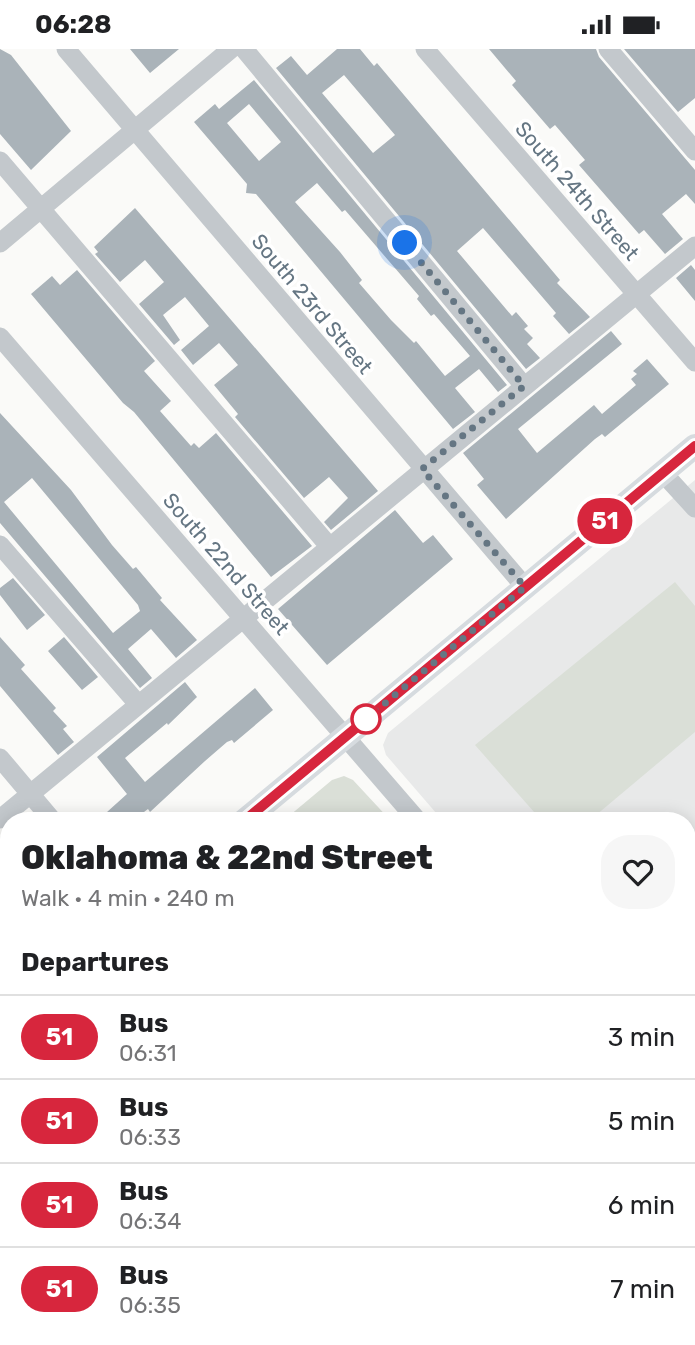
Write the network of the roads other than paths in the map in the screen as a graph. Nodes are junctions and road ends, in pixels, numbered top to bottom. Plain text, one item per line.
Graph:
1 (66, 49) edge
2 (231, 49) edge
3 (244, 49) edge
4 (425, 49) edge
5 (608, 49) edge
6 (135, 130) junction
7 (695, 151) edge
8 (0, 161) edge
9 (41, 208) junction
10 (0, 243) edge
11 (695, 246) edge
12 (636, 294) junction
13 (0, 337) edge
14 (695, 362) edge
15 (524, 386) junction
16 (695, 446) edge
17 (422, 469) junction
18 (663, 473) junction
19 (695, 508) edge
20 (0, 545) edge
21 (329, 546) junction
22 (525, 587) junction
23 (242, 617) junction
24 (138, 704) junction
25 (346, 736) junction
26 (0, 758) edge
27 (30, 793) junction
28 (7, 812) edge
29 (46, 812) edge
30 (254, 812) edge
31 (410, 812) edge

1 - 6 street, South 23rd Street
2 - 6 street
3 - 15 street
4 - 12 street, South 24th Street
5 - 7 street
6 - 9 street
6 - 17 street, South 23rd Street
8 - 9 street
9 - 10 street
9 - 21 street
11 - 12 street
12 - 14 street, South 24th Street
12 - 15 street
13 - 23 street, South 22nd Street
15 - 17 street
16 - 18 main road
17 - 21 street
17 - 22 street, South 23rd Street
18 - 19 street
18 - 22 main road
20 - 24 street
21 - 23 street
22 - 25 main road
23 - 24 street
23 - 25 street, South 22nd Street
24 - 27 street
25 - 30 main road
25 - 31 street, South 22nd Street
26 - 27 street
27 - 28 street
27 - 29 street

